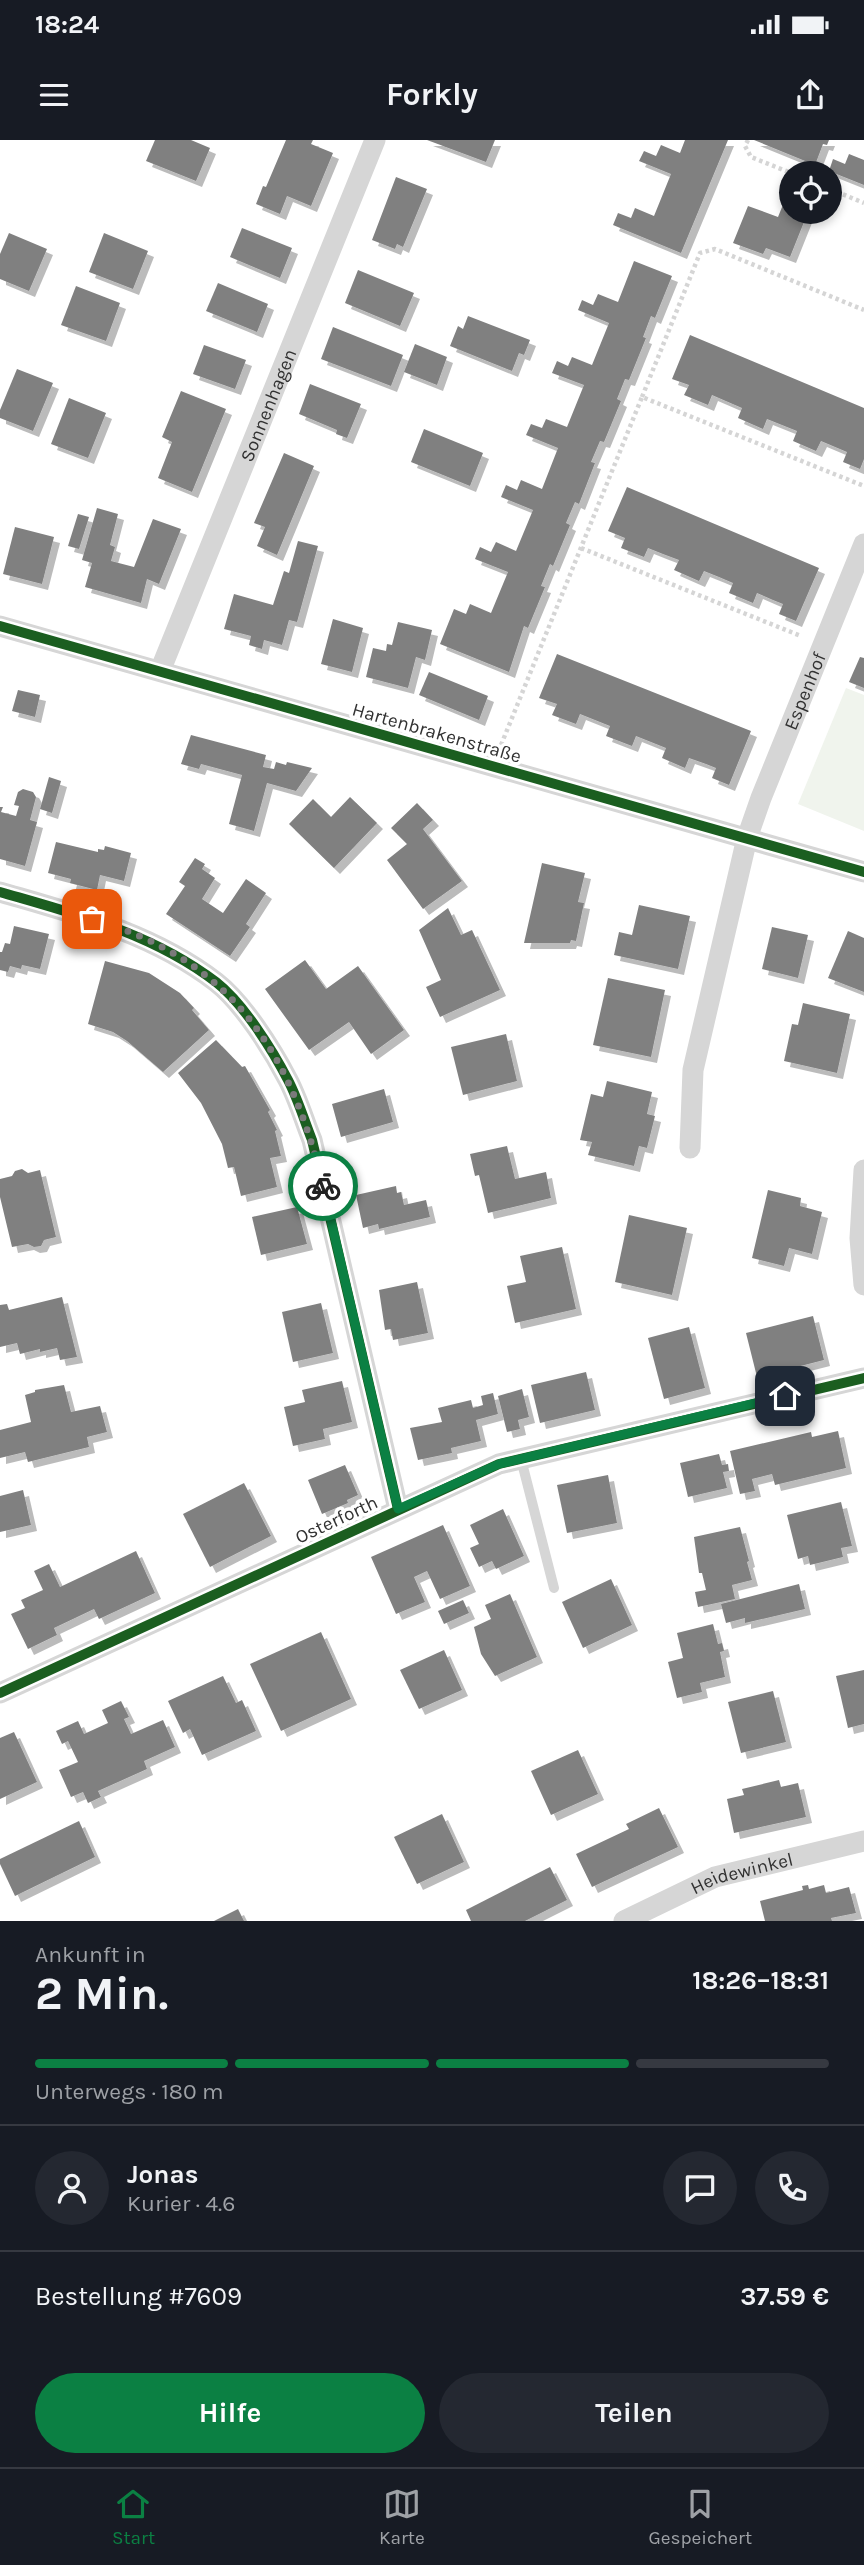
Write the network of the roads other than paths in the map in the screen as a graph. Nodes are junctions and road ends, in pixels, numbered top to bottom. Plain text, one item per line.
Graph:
1 (375, 140) edge
2 (864, 544) edge
3 (0, 626) edge
4 (160, 671) junction
5 (747, 838) junction
6 (864, 872) edge
7 (0, 892) edge
8 (690, 1148) dead end
9 (864, 1170) edge
10 (864, 1285) edge
11 (864, 1378) edge
12 (521, 1459) junction
13 (398, 1509) junction
14 (554, 1588) dead end
15 (0, 1693) edge
16 (864, 1841) edge
17 (624, 1921) edge

1 - 4 street, Sonnenhagen
2 - 5 street, Espenhof
3 - 4 street, Hartenbrakenstraße
4 - 5 street, Hartenbrakenstraße
5 - 6 street, Hartenbrakenstraße
5 - 8 street
7 - 13 street
9 - 10 street
11 - 12 street, Osterforth
12 - 13 street, Osterforth
12 - 14 lane
13 - 15 street, Osterforth
16 - 17 street, Heidewinkel

